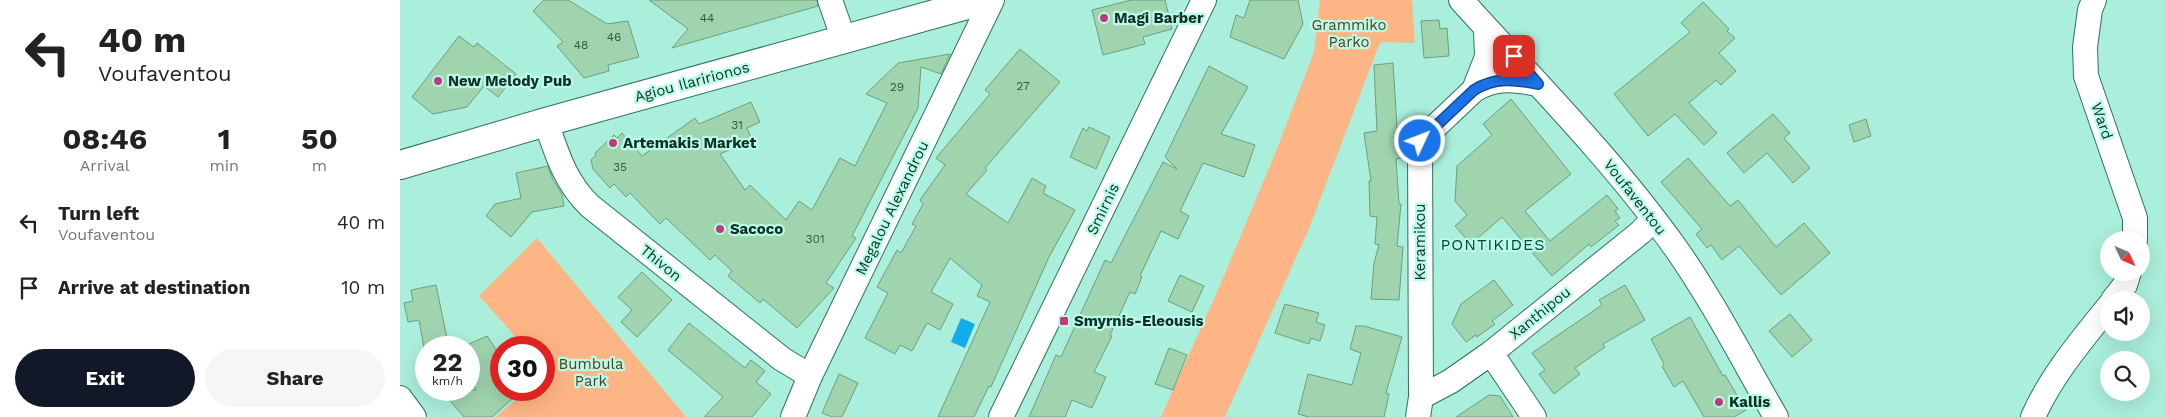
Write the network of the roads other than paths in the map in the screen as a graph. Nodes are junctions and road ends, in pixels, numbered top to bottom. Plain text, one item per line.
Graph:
1 (830, 0) edge
2 (985, 0) edge
3 (992, 0) edge
4 (1204, 0) edge
5 (1461, 0) edge
6 (2094, 0) edge
7 (1486, 28) junction
8 (844, 40) junction
9 (1538, 84) junction
10 (1474, 90) junction
11 (546, 122) junction
12 (400, 165) edge
13 (1653, 219) junction
14 (2135, 231) edge
15 (2100, 318) edge
16 (1491, 353) junction
17 (810, 376) junction
18 (400, 398) edge
19 (1419, 407) edge
20 (414, 417) edge
21 (793, 417) edge
22 (1001, 417) edge
23 (1534, 417) edge
24 (1776, 417) edge
25 (2033, 417) edge

1 - 8 street
2 - 8 street, Agiou Ilaririonos
3 - 17 street, Megalou Alexandrou
4 - 22 street, Smirnis
5 - 7 street, Voufaventou
6 - 14 street, Ward
7 - 9 street, Voufaventou
7 - 10 street, Keramikou
8 - 11 street, Agiou Ilaririonos
9 - 10 street, Keramikou
9 - 13 street, Voufaventou
10 - 19 street, Keramikou
11 - 12 street, Agiou Ilaririonos
11 - 17 street, Thivon
13 - 16 street, Xanthipou
13 - 24 street, Voufaventou
15 - 25 street
16 - 19 street, Xanthipou
16 - 23 street
17 - 21 street, Megalou Alexandrou
18 - 20 street

